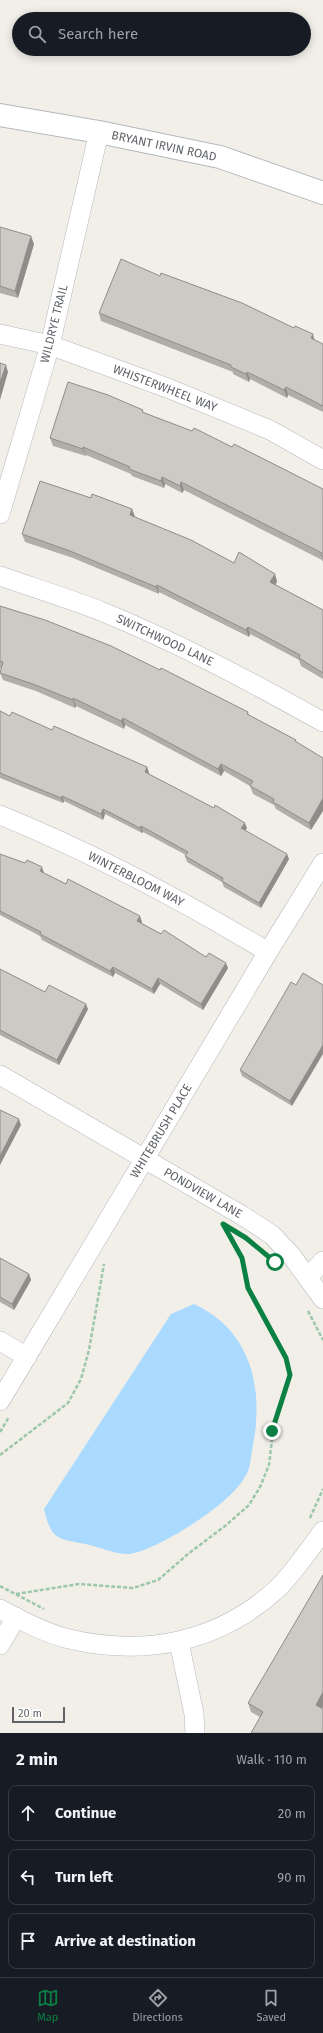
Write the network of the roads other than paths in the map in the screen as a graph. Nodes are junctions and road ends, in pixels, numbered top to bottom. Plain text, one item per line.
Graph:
1 (0, 115) edge
2 (99, 132) junction
3 (323, 193) edge
4 (0, 334) edge
5 (50, 345) junction
6 (323, 460) edge
7 (0, 514) edge
8 (0, 576) edge
9 (323, 722) edge
10 (0, 815) edge
11 (323, 863) edge
12 (268, 952) junction
13 (0, 1075) edge
14 (144, 1158) junction
15 (323, 1261) edge
16 (308, 1277) junction
17 (323, 1299) edge
18 (0, 1341) edge
19 (26, 1358) junction
20 (6, 1407) edge
21 (315, 1527) edge
22 (8, 1613) edge
23 (179, 1642) junction
24 (0, 1645) edge
25 (195, 1733) edge

1 - 2 street, BRYANT IRVIN ROAD
2 - 3 street, BRYANT IRVIN ROAD
2 - 5 street, WILDRYE TRAIL
4 - 5 street, WHISTERWHEEL WAY
5 - 6 street, WHISTERWHEEL WAY
5 - 7 street, WILDRYE TRAIL
8 - 9 street, SWITCHWOOD LANE
10 - 12 street, WINTERBLOOM WAY
11 - 12 street, WHITEBRUSH PLACE
12 - 14 street, WHITEBRUSH PLACE
13 - 14 street, PONDVIEW LANE
14 - 16 street, PONDVIEW LANE
14 - 19 street, WHITEBRUSH PLACE
15 - 16 street
16 - 17 street, PONDVIEW LANE
18 - 19 street
19 - 20 street, WHITEBRUSH PLACE
21 - 23 street
22 - 23 street
22 - 24 street
23 - 25 street

